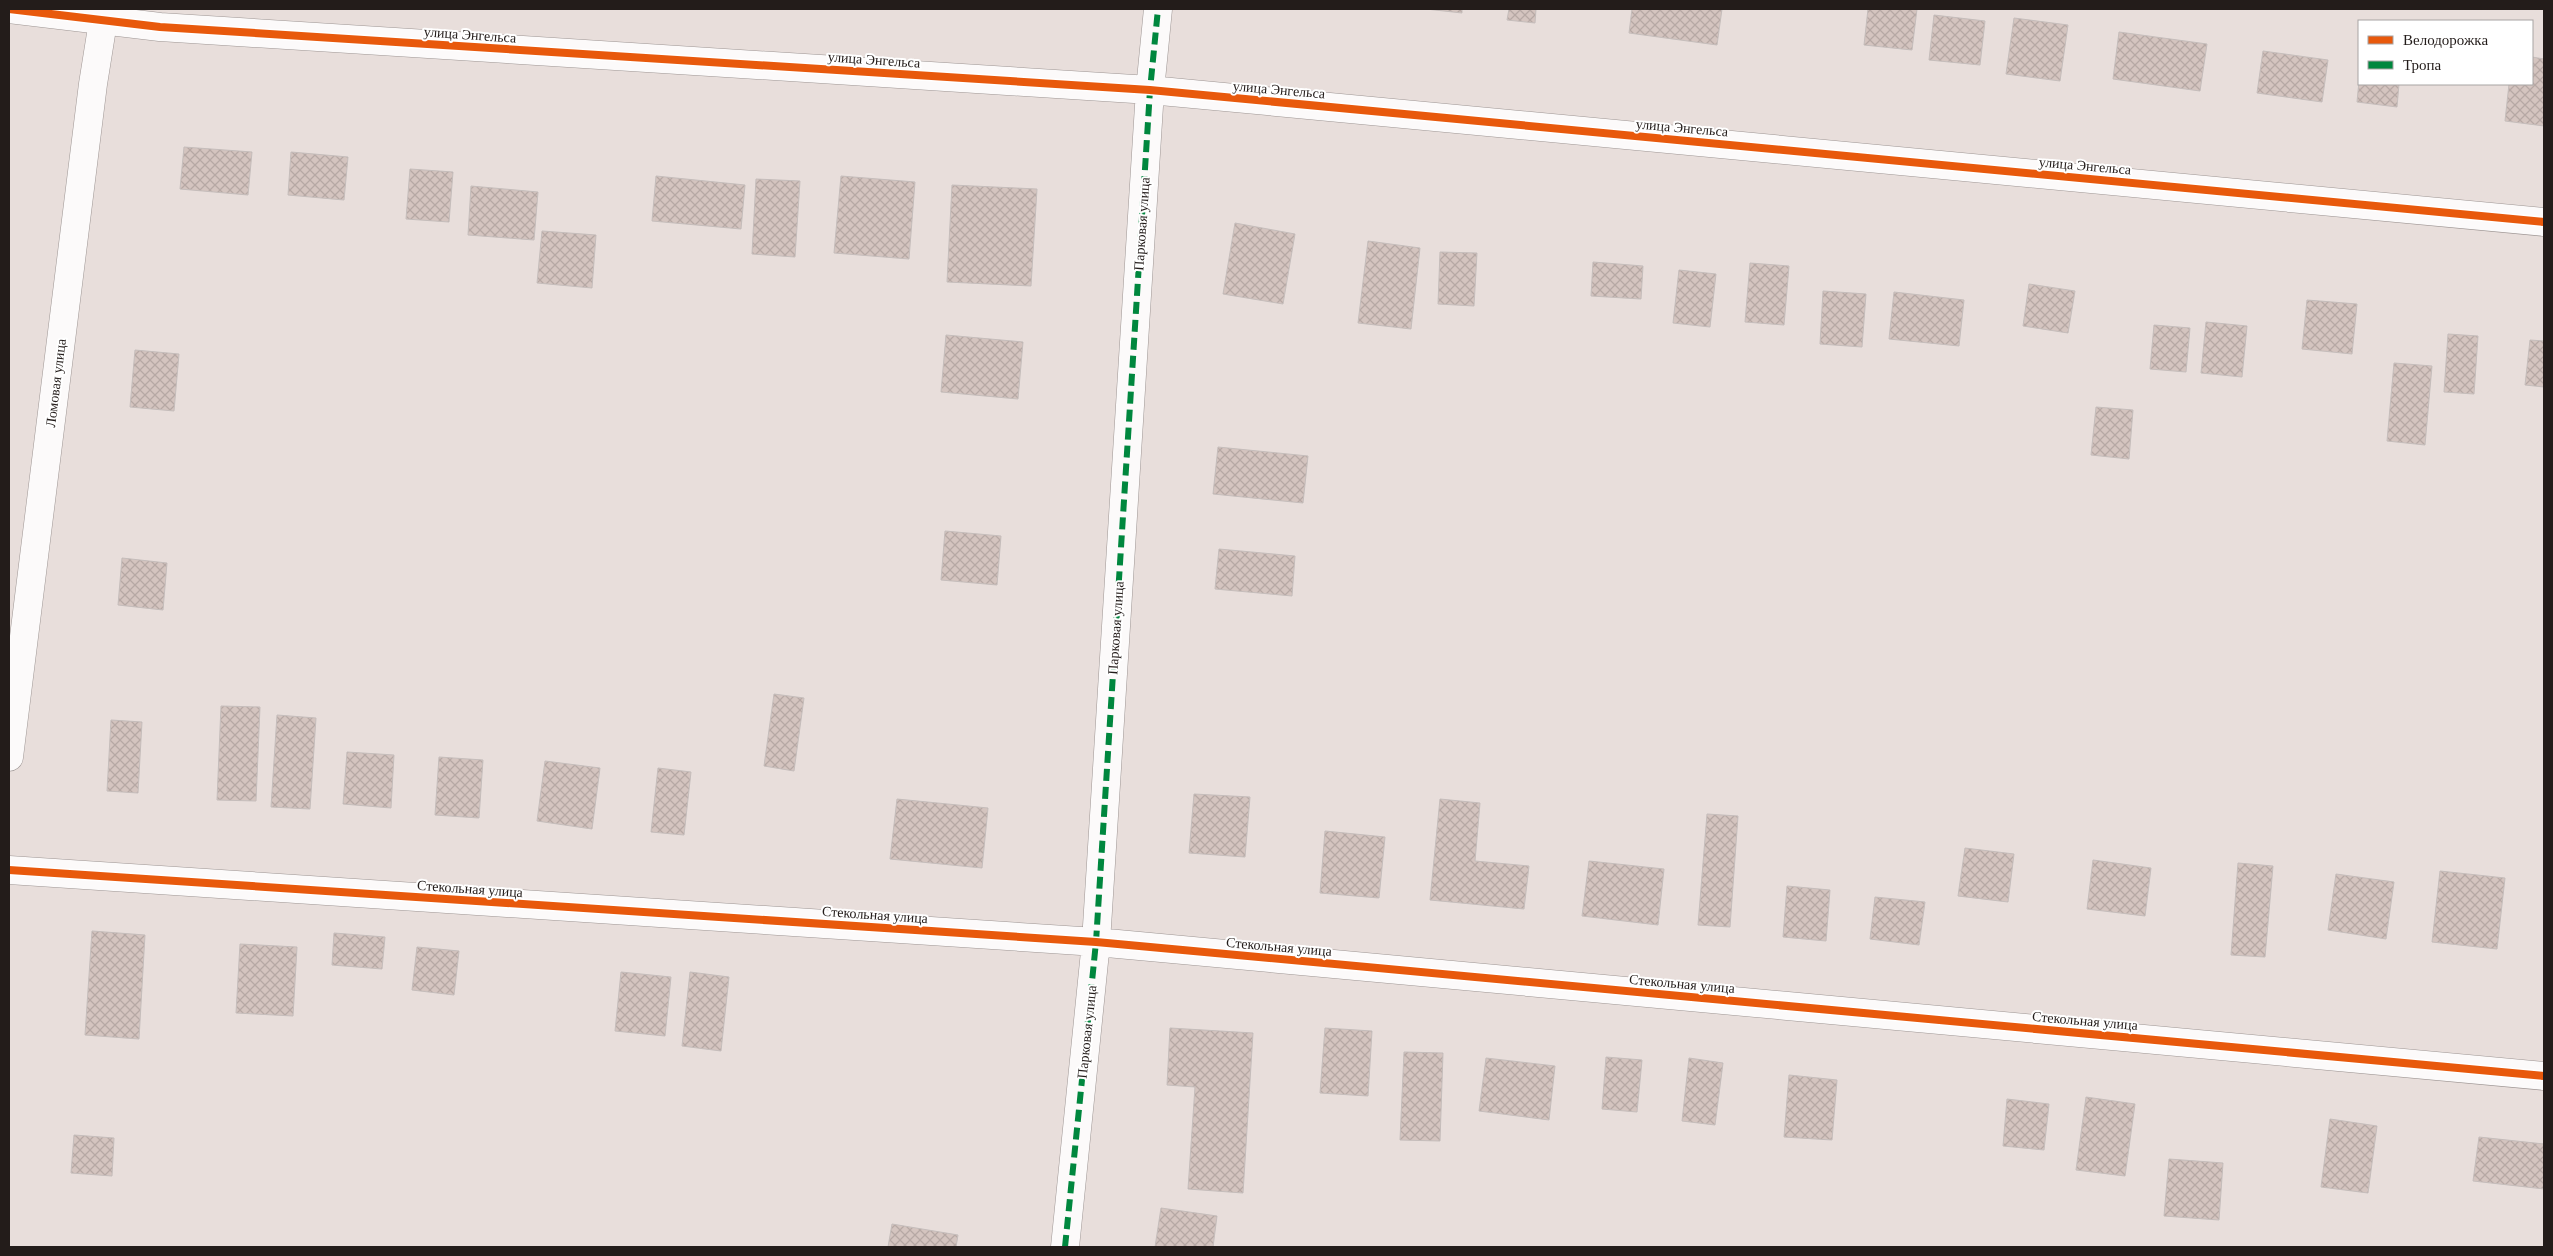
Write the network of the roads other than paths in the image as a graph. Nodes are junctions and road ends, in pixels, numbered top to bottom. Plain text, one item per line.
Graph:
1 (9, 9) edge
2 (1158, 9) edge
3 (104, 15) edge
4 (1150, 90) junction
5 (2544, 222) edge
6 (9, 757) edge
7 (9, 870) edge
8 (1096, 942) junction
9 (2544, 1076) edge
10 (1065, 1247) edge

1 - 3 street, улица Энгельса
2 - 4 street, Парковая улица
3 - 4 street, улица Энгельса
3 - 6 street, Ломовая улица
4 - 5 street, улица Энгельса
4 - 8 street, Парковая улица
7 - 8 street, Стекольная улица
8 - 9 street, Стекольная улица
8 - 10 street, Парковая улица

